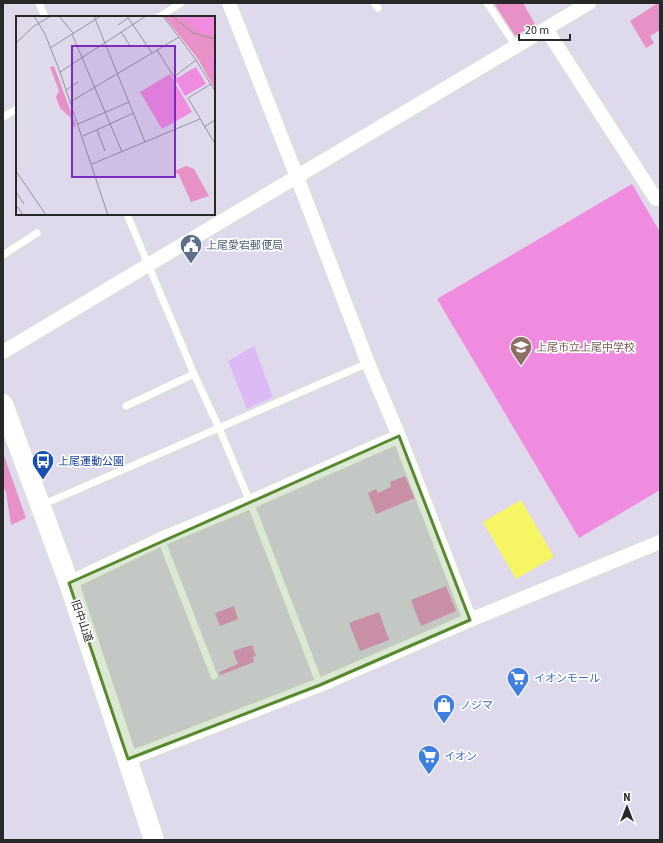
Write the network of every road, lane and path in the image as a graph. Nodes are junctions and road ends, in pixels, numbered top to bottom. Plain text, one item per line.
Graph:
1 (39, 3) edge
2 (181, 3) edge
3 (229, 3) edge
4 (487, 3) edge
5 (589, 3) edge
6 (45, 16) edge
7 (161, 16) edge
8 (546, 29) junction
9 (516, 46) junction
10 (16, 110) edge
11 (3, 117) edge
12 (297, 177) junction
13 (660, 196) edge
14 (127, 215) edge
15 (37, 233) dead end
16 (3, 255) edge
17 (148, 265) junction
18 (3, 352) edge
19 (368, 363) junction
20 (194, 374) junction
21 (3, 404) edge
22 (126, 406) dead end
23 (219, 428) junction
24 (399, 436) junction
25 (250, 502) junction
26 (40, 505) junction
27 (161, 539) junction
28 (660, 542) edge
29 (69, 582) junction
30 (470, 620) junction
31 (214, 676) dead end
32 (320, 684) junction
33 (128, 759) junction
34 (154, 840) edge

1 - 6 lane
2 - 7 lane
3 - 12 street
4 - 9 lane
5 - 8 street
8 - 9 street
8 - 13 street
9 - 12 street
10 - 11 lane
12 - 17 street
12 - 19 street
14 - 17 lane
15 - 16 lane
17 - 18 street
17 - 20 lane
19 - 23 lane
19 - 24 street
20 - 22 lane
20 - 23 lane
21 - 26 main road, 旧中山道
23 - 25 lane
23 - 26 lane
24 - 25 street
24 - 30 street
25 - 27 street
25 - 32 lane
26 - 29 main road, 旧中山道
27 - 29 street
27 - 31 lane
28 - 30 street
29 - 33 main road, 旧中山道
30 - 32 street
32 - 33 street
33 - 34 main road, 旧中山道

